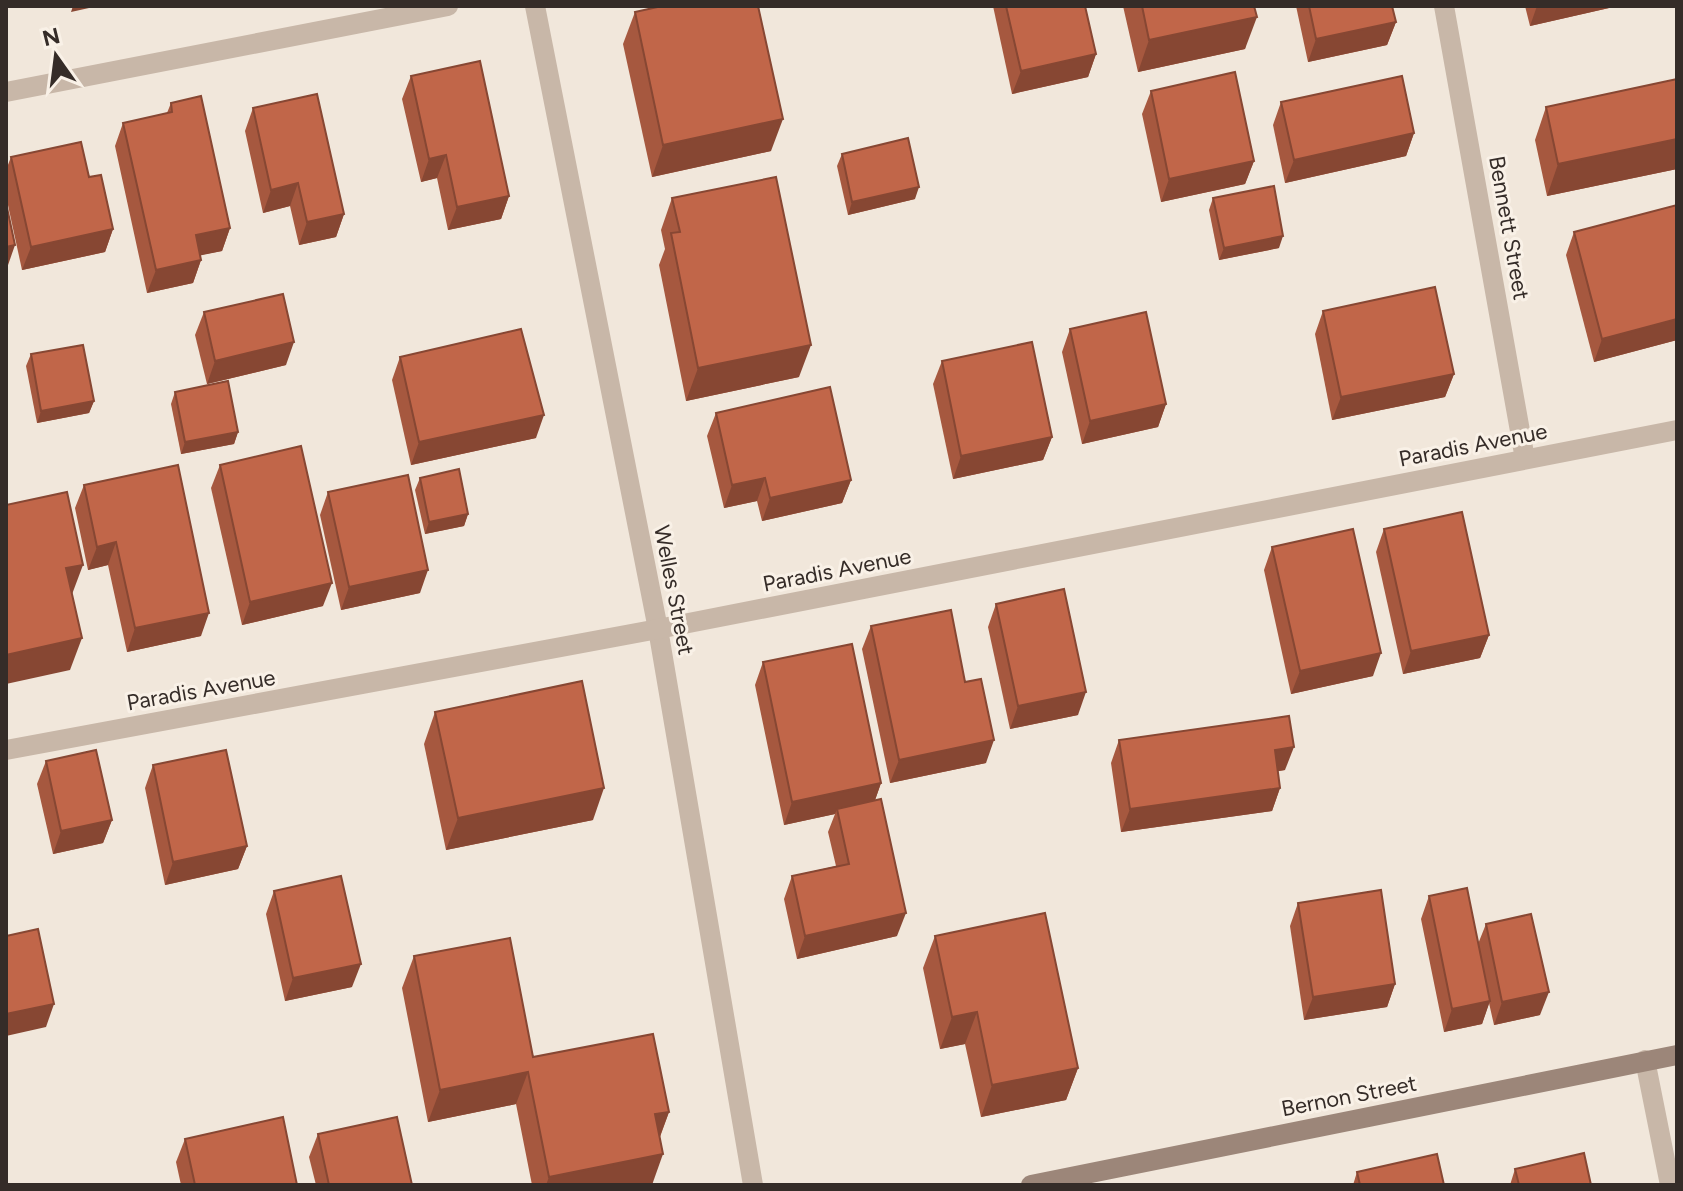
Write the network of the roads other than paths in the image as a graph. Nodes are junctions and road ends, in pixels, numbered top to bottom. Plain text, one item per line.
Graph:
1 (448, 6) edge
2 (535, 6) edge
3 (1444, 6) edge
4 (6, 92) edge
5 (1677, 430) edge
6 (1525, 459) junction
7 (658, 629) junction
8 (6, 750) edge
9 (1677, 1055) edge
10 (1645, 1060) junction
11 (753, 1185) edge
12 (1031, 1185) edge
13 (1670, 1185) edge

1 - 4 street
2 - 7 street, Welles Street
3 - 6 street, Bennett Street
5 - 6 street, Paradis Avenue
6 - 7 street, Paradis Avenue
7 - 8 street, Paradis Avenue
7 - 11 street, Welles Street
9 - 10 street, Bernon Street
10 - 12 street, Bernon Street
10 - 13 street

